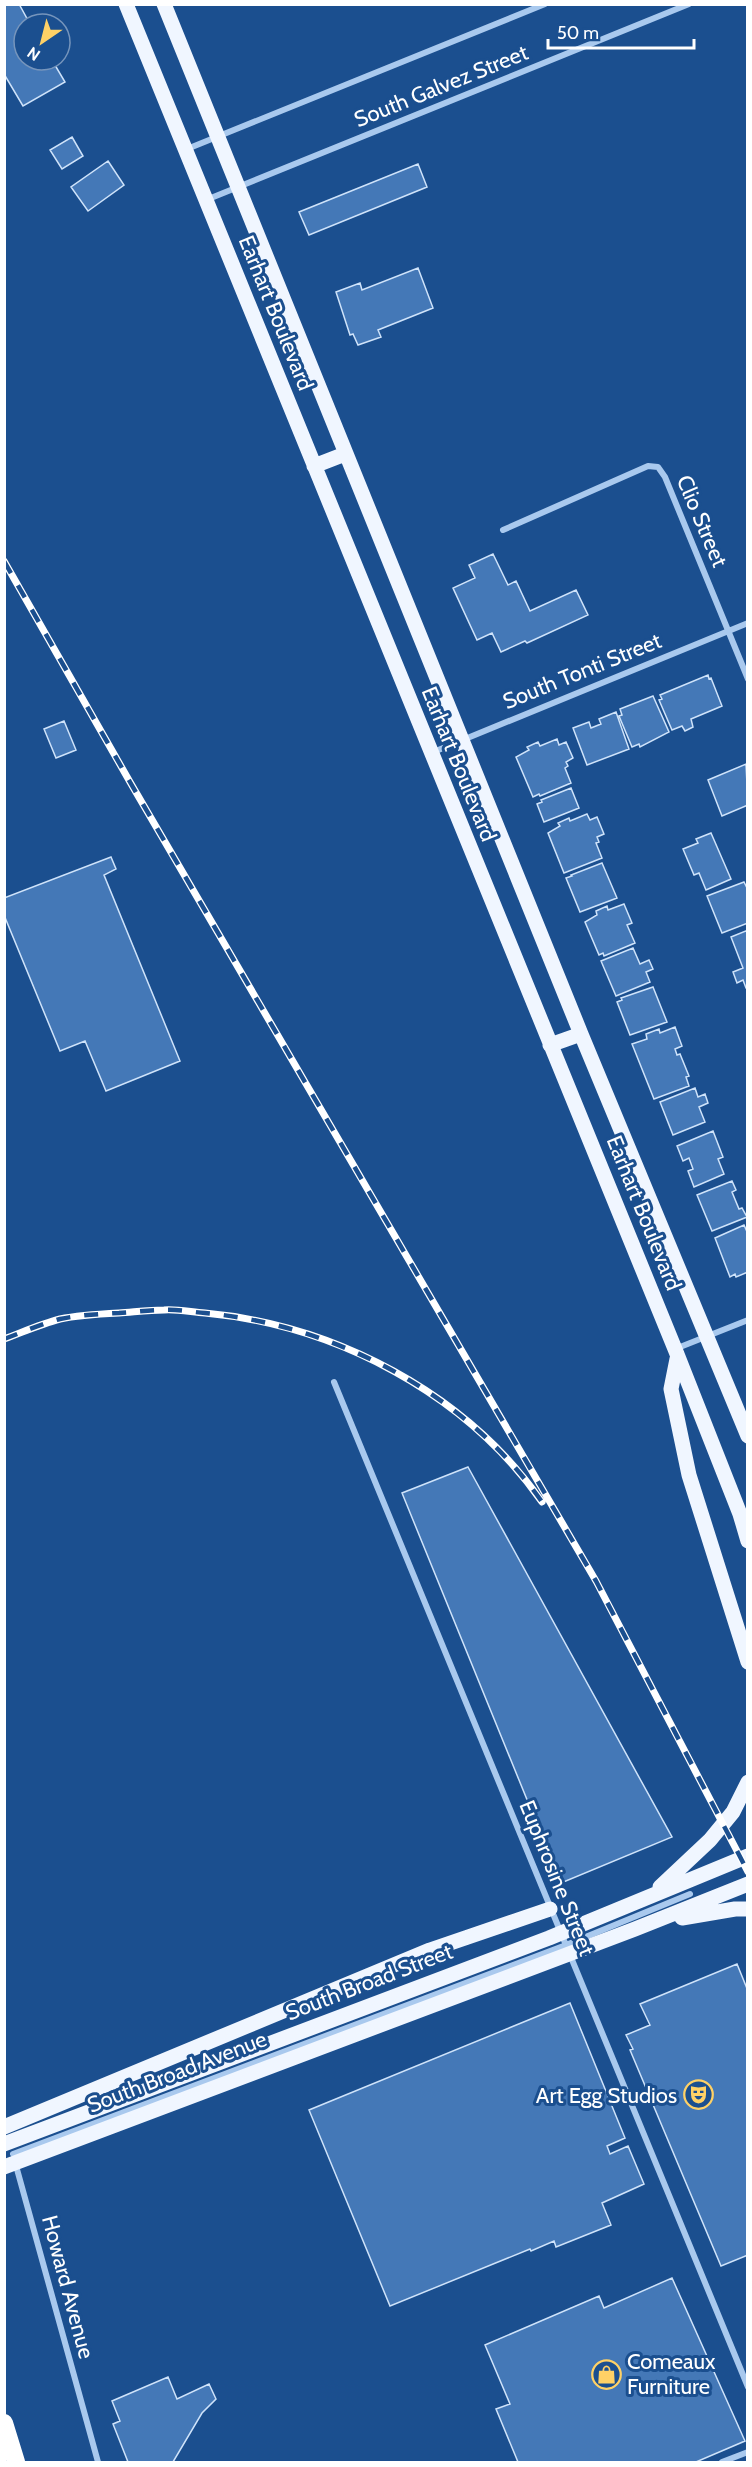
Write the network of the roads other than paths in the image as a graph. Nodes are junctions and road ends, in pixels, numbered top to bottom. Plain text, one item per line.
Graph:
1 (126, 4) edge
2 (164, 4) edge
3 (545, 4) edge
4 (689, 4) edge
5 (217, 137) junction
6 (184, 150) junction
7 (238, 188) junction
8 (206, 201) junction
9 (345, 454) junction
10 (314, 466) junction
11 (503, 530) dead end
12 (747, 623) edge
13 (728, 631) junction
14 (747, 679) edge
15 (462, 740) junction
16 (430, 753) junction
17 (581, 1034) junction
18 (550, 1045) junction
19 (747, 1320) edge
20 (707, 1337) junction
21 (676, 1354) junction
22 (334, 1382) dead end
23 (747, 1436) edge
24 (747, 1540) edge
25 (747, 1662) edge
26 (747, 1782) edge
27 (747, 1856) edge
28 (747, 1884) edge
29 (690, 1894) dead end
30 (649, 1896) junction
31 (550, 1909) junction
32 (747, 1909) edge
33 (635, 1929) junction
34 (566, 1945) junction
35 (4, 2121) edge
36 (4, 2127) edge
37 (7, 2155) edge
38 (747, 2387) edge
39 (4, 2423) edge
40 (747, 2452) edge
41 (16, 2463) edge
42 (98, 2463) edge
43 (722, 2463) edge

1 - 6 main road, Earhart Boulevard
2 - 5 main road, Earhart Boulevard
3 - 5 street, South Galvez Street
4 - 7 street, South Galvez Street
5 - 6 street, South Galvez Street
5 - 7 main road, Earhart Boulevard
6 - 8 main road, Earhart Boulevard
7 - 8 street, South Galvez Street
7 - 9 main road, Earhart Boulevard
8 - 10 main road, Earhart Boulevard
9 - 10 main road
9 - 15 main road, Earhart Boulevard
10 - 16 main road, Earhart Boulevard
11 - 13 street, Clio Street
12 - 13 street, South Tonti Street
13 - 14 street, Clio Street
13 - 15 street, South Tonti Street
15 - 16 street, South Tonti Street
15 - 17 main road, Earhart Boulevard
16 - 18 main road, Earhart Boulevard
17 - 18 main road
17 - 20 main road, Earhart Boulevard
18 - 21 main road, Earhart Boulevard
19 - 20 street
20 - 21 street
20 - 23 main road, Earhart Boulevard
21 - 24 main road, Earhart Boulevard
21 - 25 main road
22 - 31 street, Euphrosine Street
26 - 30 main road
27 - 30 main road, South Broad Street
28 - 33 main road, South Broad Street
29 - 34 street, South Broad Avenue
30 - 37 main road, South Broad Street
31 - 34 street, Euphrosine Street
31 - 36 main road
32 - 33 main road
33 - 37 main road, South Broad Street
34 - 37 street, South Broad Avenue
34 - 38 street, Euphrosine Street
35 - 37 street, Howard Avenue
37 - 42 street, Howard Avenue
39 - 41 highway
40 - 43 street

